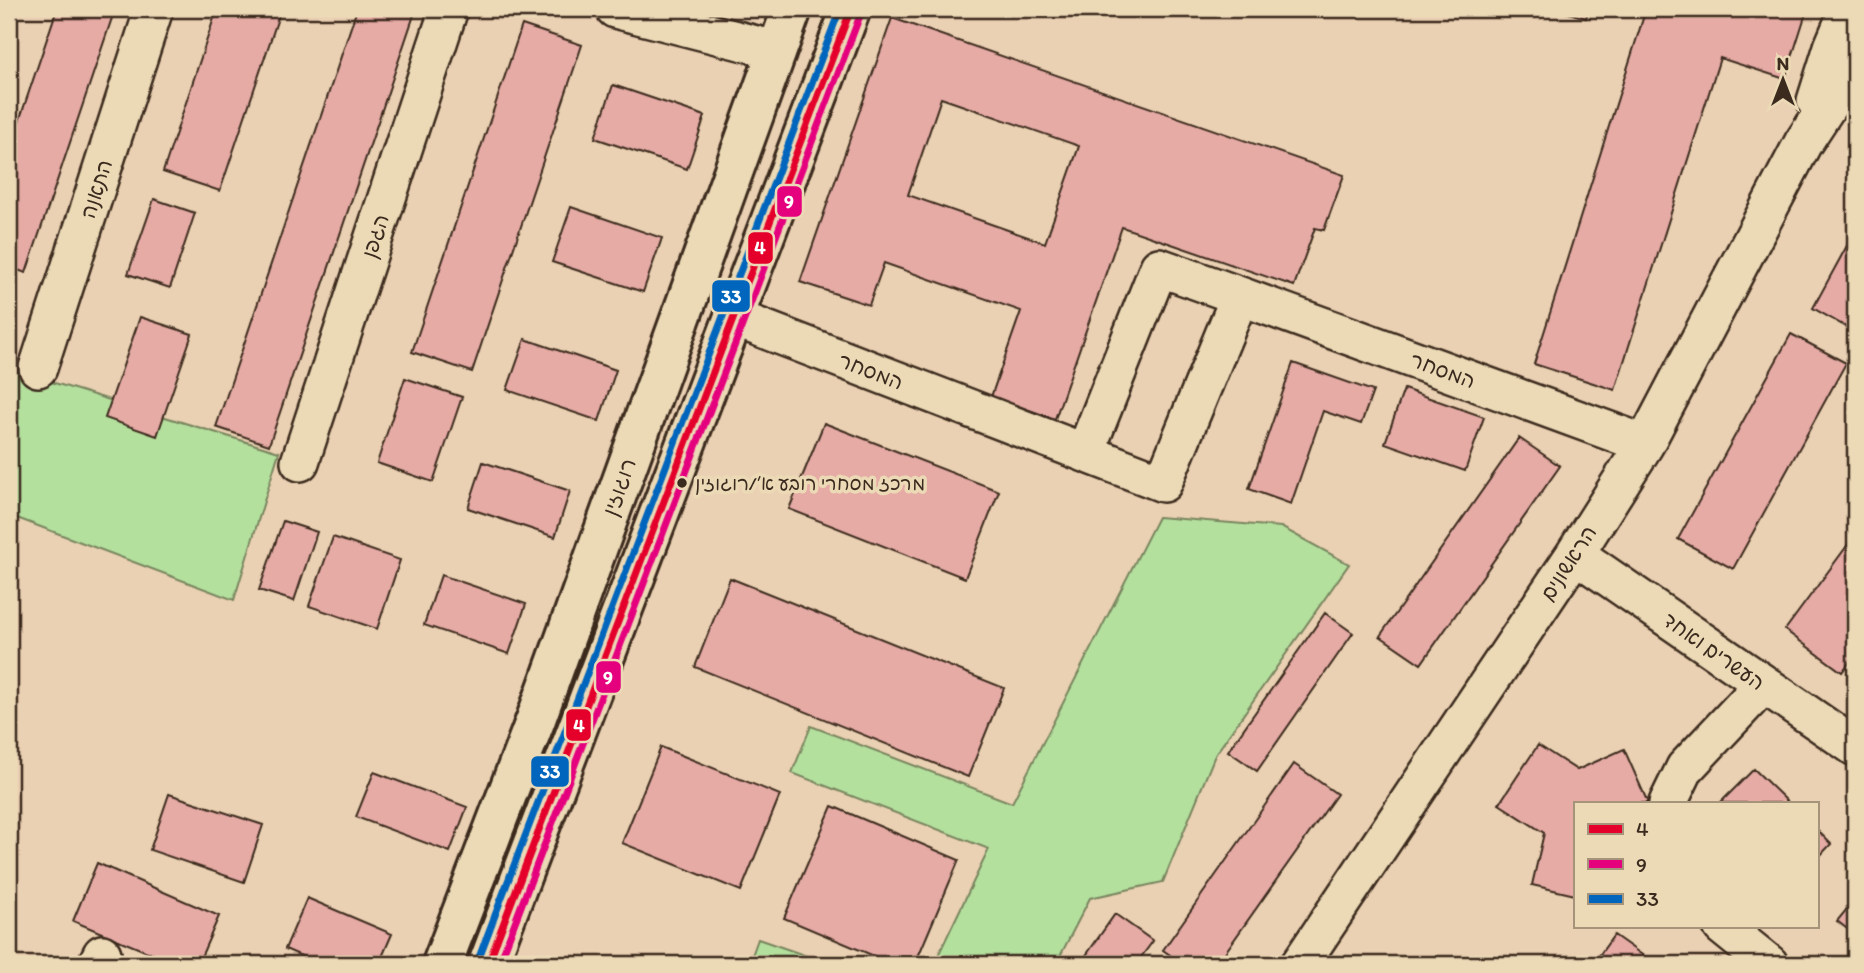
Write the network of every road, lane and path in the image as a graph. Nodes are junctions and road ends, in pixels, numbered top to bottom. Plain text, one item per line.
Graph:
1 (154, 9) edge
2 (449, 9) edge
3 (615, 9) edge
4 (792, 9) edge
5 (851, 9) edge
6 (1849, 9) edge
7 (776, 50) junction
8 (1855, 64) edge
9 (1803, 142) junction
10 (1240, 296) junction
11 (735, 318) junction
12 (38, 368) dead end
13 (1645, 444) junction
14 (1085, 453) junction
15 (300, 462) dead end
16 (1575, 554) junction
17 (1763, 685) junction
18 (1855, 747) edge
19 (1668, 802) edge
20 (1724, 928) edge
21 (442, 964) edge
22 (488, 964) edge
23 (1300, 964) edge
24 (1769, 964) edge

1 - 12 street, התאנה
2 - 15 street, הגפן
3 - 7 street
4 - 7 street, רוגוזין
5 - 11 street
6 - 9 street, הראשונים
7 - 21 street, רוגוזין
8 - 9 street, הראשונים
9 - 13 street, הראשונים
10 - 13 street, המסחר
10 - 14 street, המסחר
10 - 14 street, המסחר
11 - 14 street, המסחר
11 - 22 street
13 - 16 street, הראשונים
16 - 17 street, העשרים ואחד
16 - 23 street, הראשונים
17 - 18 street, העשרים ואחד
17 - 19 street
20 - 24 street

